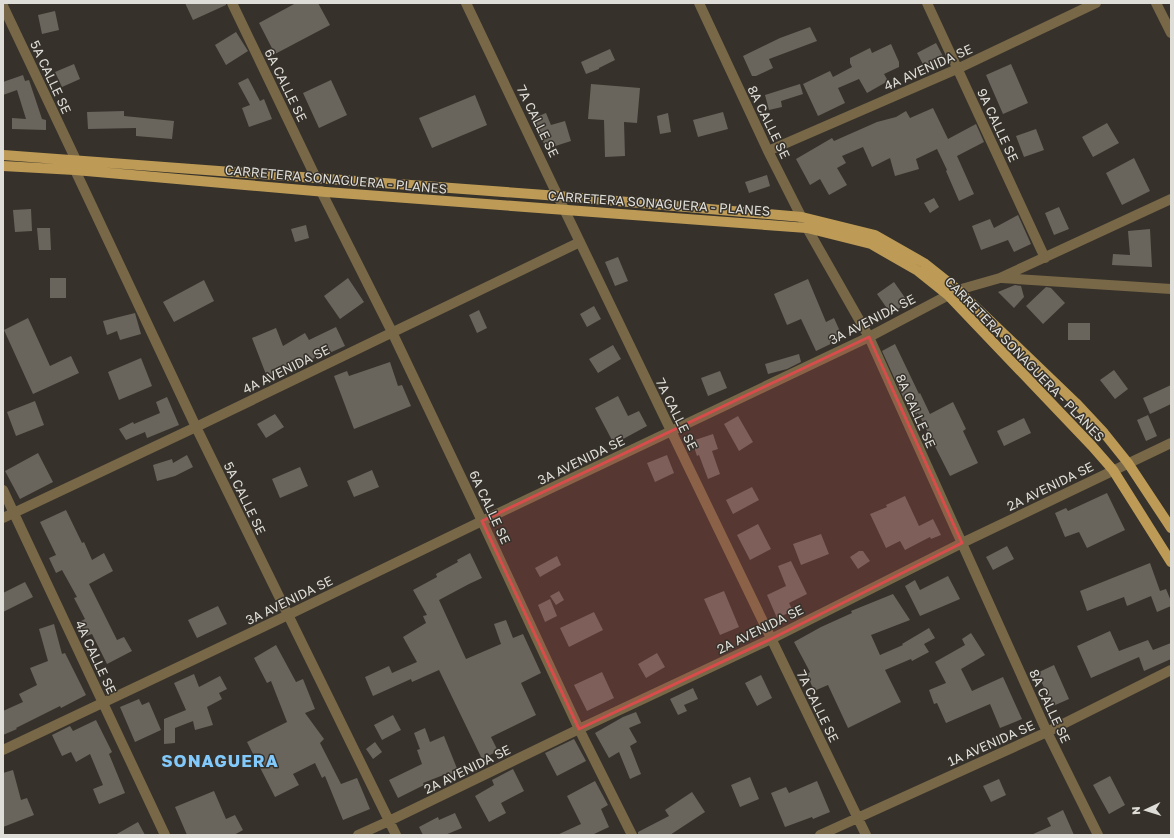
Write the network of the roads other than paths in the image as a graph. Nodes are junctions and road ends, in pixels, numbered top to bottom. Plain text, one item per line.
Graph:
1 (232, 3) edge
2 (466, 3) edge
3 (699, 3) edge
4 (927, 3) edge
5 (1096, 3) edge
6 (1156, 3) edge
7 (3, 6) edge
8 (1171, 33) edge
9 (957, 69) junction
10 (768, 151) junction
11 (3, 155) edge
12 (76, 165) junction
13 (3, 166) edge
14 (316, 178) junction
15 (320, 191) junction
16 (559, 196) junction
17 (1171, 198) edge
18 (564, 209) junction
19 (802, 217) junction
20 (807, 228) junction
21 (580, 242) junction
22 (1045, 258) junction
23 (1000, 278) junction
24 (1171, 289) edge
25 (958, 290) junction
26 (948, 295) junction
27 (392, 332) junction
28 (869, 337) junction
29 (196, 427) junction
30 (671, 431) junction
31 (1171, 443) edge
32 (1128, 463) junction
33 (1113, 470) junction
34 (3, 490) edge
35 (14, 512) junction
36 (3, 518) edge
37 (482, 521) junction
38 (1171, 528) edge
39 (962, 543) junction
40 (1171, 562) edge
41 (288, 616) junction
42 (771, 639) junction
43 (1171, 670) edge
44 (103, 702) junction
45 (579, 730) junction
46 (1047, 732) junction
47 (3, 750) edge
48 (857, 817) junction
49 (389, 821) junction
50 (165, 835) edge
51 (358, 835) edge
52 (396, 835) edge
53 (632, 835) edge
54 (820, 835) edge
55 (866, 835) edge
56 (1098, 835) edge

1 - 14 street, 6A CALLE SE
2 - 16 street, 7A CALLE SE
3 - 10 street, 8A CALLE SE
4 - 9 street, 9A CALLE SE
5 - 9 street, 4A AVENIDA SE
6 - 8 street
7 - 12 street, 5A CALLE SE
9 - 10 street, 4A AVENIDA SE
9 - 22 street, 9A CALLE SE
10 - 19 street, 8A CALLE SE
11 - 12 main road, CARRETERA SONAGUERA - PLANES
12 - 13 main road, CARRETERA SONAGUERA - PLANES
12 - 14 main road, CARRETERA SONAGUERA - PLANES
12 - 15 main road, CARRETERA SONAGUERA - PLANES
12 - 29 street, 5A CALLE SE
14 - 16 main road, CARRETERA SONAGUERA - PLANES
15 - 18 main road, CARRETERA SONAGUERA - PLANES
15 - 27 street, 6A CALLE SE
16 - 18 street, 7A CALLE SE
16 - 19 main road, CARRETERA SONAGUERA - PLANES
17 - 22 street, 3A AVENIDA SE
18 - 20 main road, CARRETERA SONAGUERA - PLANES
18 - 21 street, 7A CALLE SE
19 - 20 street, 8A CALLE SE
19 - 25 main road, CARRETERA SONAGUERA - PLANES
20 - 26 main road, CARRETERA SONAGUERA - PLANES
20 - 28 street, 8A CALLE SE
21 - 27 street, 4A AVENIDA SE
21 - 30 street, 7A CALLE SE
22 - 23 street, 3A AVENIDA SE
23 - 24 street
23 - 25 street, 3A AVENIDA SE
25 - 26 street, 3A AVENIDA SE
25 - 32 main road, CARRETERA SONAGUERA - PLANES
26 - 28 street, 3A AVENIDA SE
26 - 33 main road, CARRETERA SONAGUERA - PLANES
27 - 29 street, 4A AVENIDA SE
27 - 37 street, 6A CALLE SE
28 - 30 street, 3A AVENIDA SE
28 - 39 street, 8A CALLE SE
29 - 35 street, 4A AVENIDA SE
29 - 41 street, 5A CALLE SE
30 - 37 street, 3A AVENIDA SE
30 - 42 street, 7A CALLE SE
31 - 32 street, 2A AVENIDA SE
32 - 33 street, 2A AVENIDA SE
32 - 38 main road, CARRETERA SONAGUERA - PLANES
33 - 39 street, 2A AVENIDA SE
33 - 40 main road, CARRETERA SONAGUERA - PLANES
34 - 35 street, 4A CALLE SE
35 - 36 street, 4A AVENIDA SE
35 - 44 street, 4A CALLE SE
37 - 41 street, 3A AVENIDA SE
37 - 45 street, 6A CALLE SE
39 - 42 street, 2A AVENIDA SE
39 - 46 street, 8A CALLE SE
41 - 44 street, 3A AVENIDA SE
41 - 49 street, 5A CALLE SE
42 - 45 street, 2A AVENIDA SE
42 - 48 street, 7A CALLE SE
43 - 46 street, 1A AVENIDA SE
44 - 47 street, 3A AVENIDA SE
44 - 50 street, 4A CALLE SE
45 - 49 street, 2A AVENIDA SE
45 - 53 street, 6A CALLE SE
46 - 48 street, 1A AVENIDA SE
46 - 56 street, 8A CALLE SE
48 - 54 street, 1A AVENIDA SE
48 - 55 street, 7A CALLE SE
49 - 51 street, 2A AVENIDA SE
49 - 52 street, 5A CALLE SE

